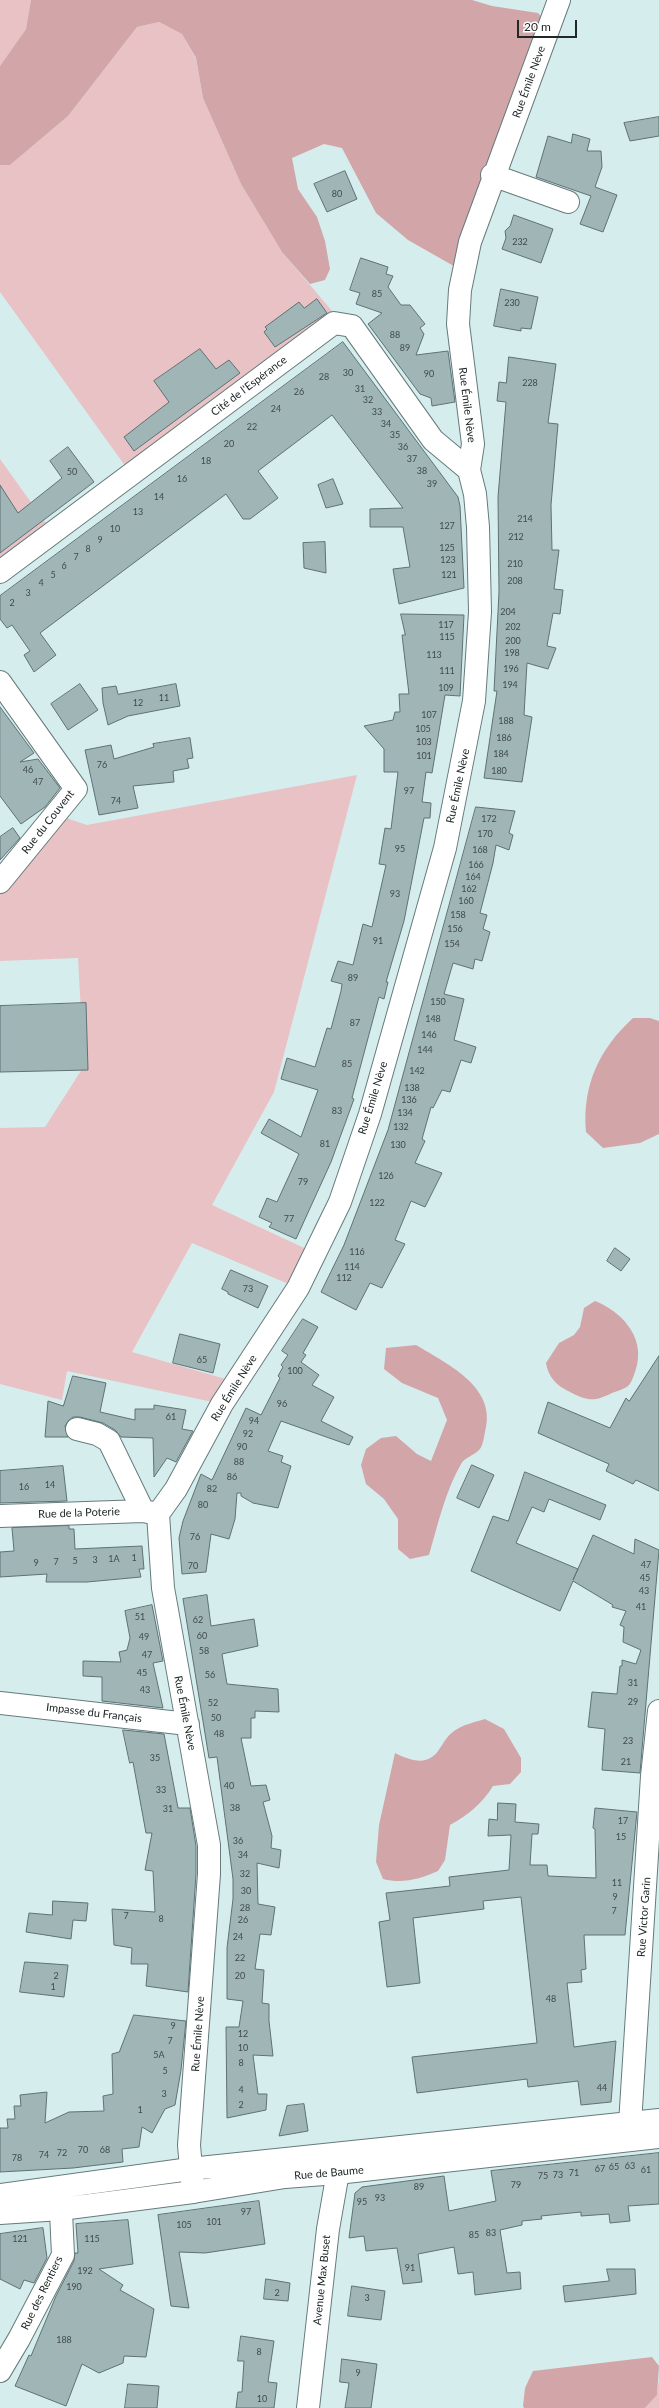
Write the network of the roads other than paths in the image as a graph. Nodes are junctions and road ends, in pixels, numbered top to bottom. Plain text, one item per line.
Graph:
1 (558, 0) edge
2 (494, 176) junction
3 (568, 202) dead end
4 (469, 470) junction
5 (0, 572) edge
6 (0, 682) edge
7 (0, 882) edge
8 (77, 1429) dead end
9 (150, 1513) junction
10 (0, 1516) edge
11 (0, 1703) edge
12 (659, 1711) edge
13 (188, 1724) junction
14 (656, 1775) edge
15 (659, 2120) edge
16 (630, 2124) junction
17 (659, 2137) edge
18 (339, 2163) junction
19 (190, 2169) junction
20 (193, 2192) junction
21 (0, 2195) edge
22 (60, 2198) junction
23 (0, 2213) edge
24 (0, 2371) edge
25 (308, 2408) edge

1 - 2 street, Rue Émile Nève
2 - 3 street
2 - 4 street, Rue Émile Nève
4 - 5 street, Cité de l'Espérance
4 - 9 street, Rue Émile Nève
6 - 7 street, Rue du Couvent
8 - 9 street
9 - 10 street, Rue de la Poterie
9 - 13 street, Rue Émile Nève
11 - 13 street, Impasse du Français
12 - 14 street, Rue Victor Garin
13 - 19 street, Rue Émile Nève
14 - 16 street, Rue Victor Garin
15 - 16 street, Rue de Baume
16 - 18 street, Rue de Baume
17 - 18 street, Rue de Baume
18 - 19 street, Rue de Baume
18 - 20 street, Rue de Baume
18 - 25 street, Avenue Max Buset
19 - 20 street, Rue Émile Nève
19 - 22 street, Rue de Baume
20 - 22 street, Rue de Baume
21 - 22 street, Rue de Baume
22 - 23 street, Rue de Baume
22 - 24 street, Rue des Rentiers

